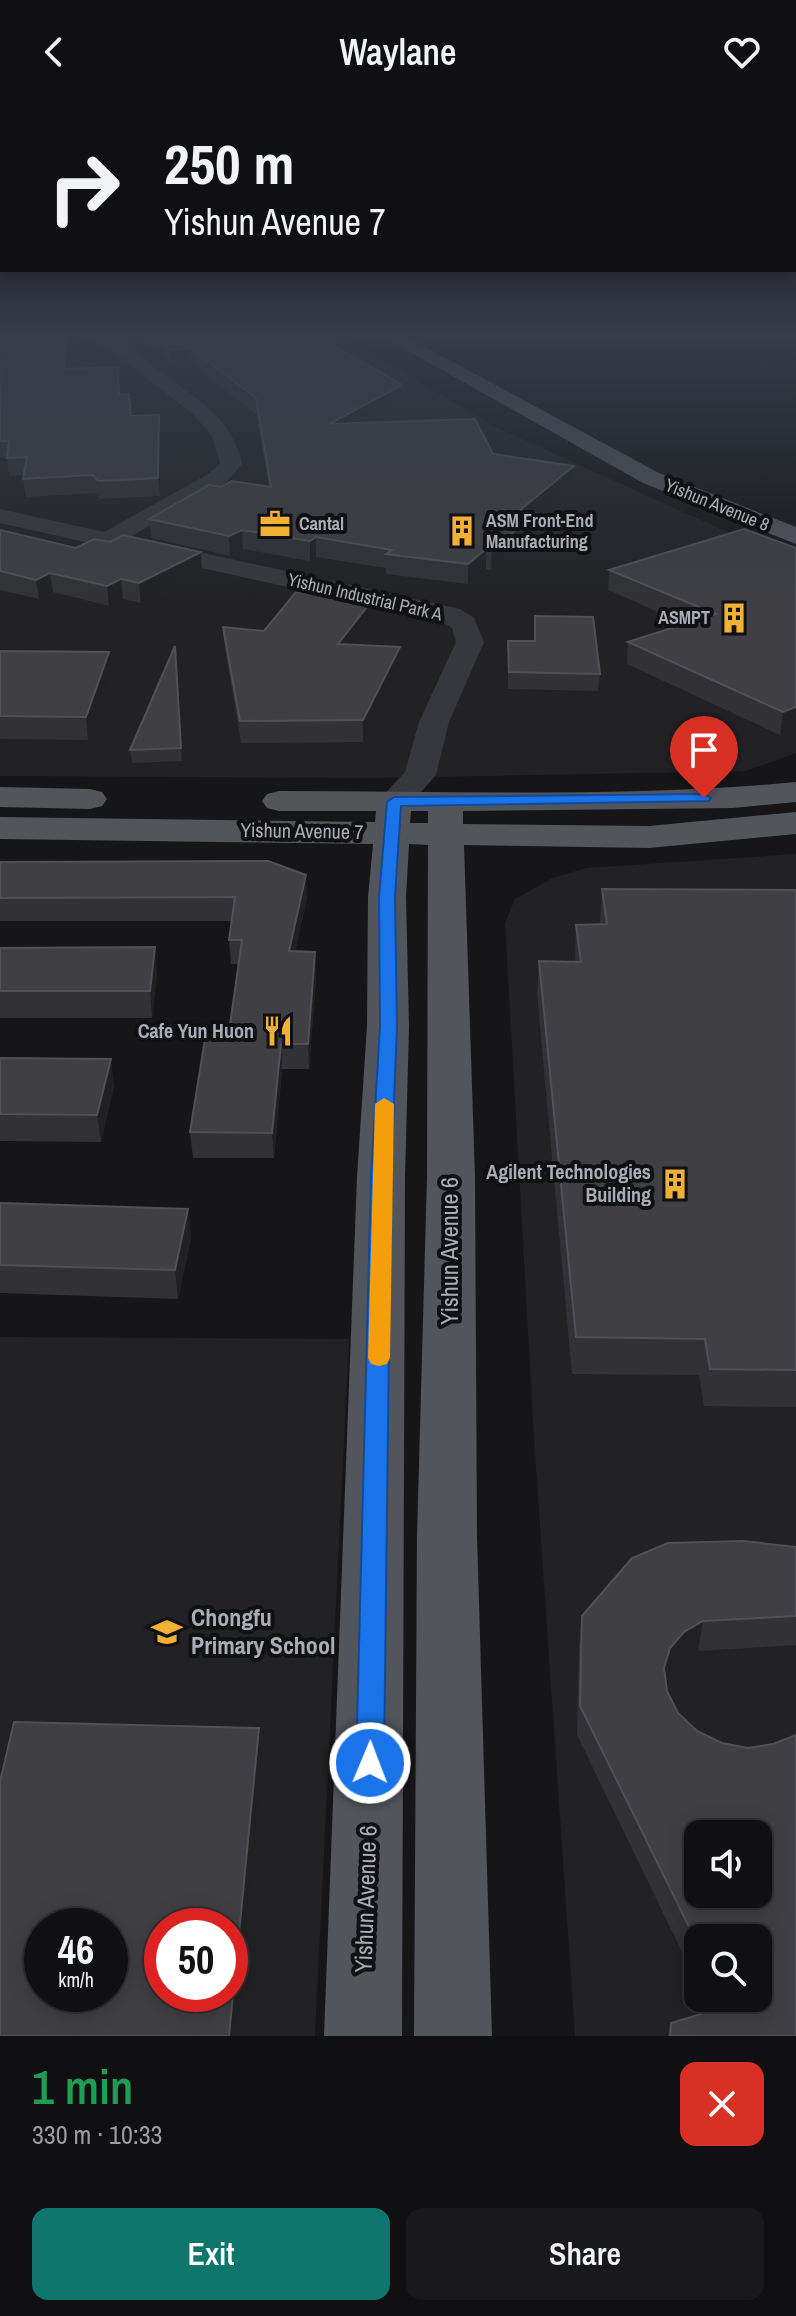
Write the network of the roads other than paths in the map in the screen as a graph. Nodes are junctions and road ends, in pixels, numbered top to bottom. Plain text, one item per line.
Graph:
1 (213, 424) edge
2 (552, 424) edge
3 (583, 424) edge
4 (0, 516) edge
5 (796, 519) edge
6 (796, 536) edge
7 (107, 540) junction
8 (420, 775) junction
9 (796, 792) edge
10 (0, 797) edge
11 (144, 814) junction
12 (392, 817) junction
13 (444, 818) junction
14 (796, 823) edge
15 (0, 828) edge
16 (363, 2036) edge
17 (453, 2036) edge

1 - 7 street
2 - 6 main road, Yishun Avenue 8
3 - 5 main road, Yishun Avenue 8
4 - 7 street, Yishun Industrial Park A
7 - 8 street, Yishun Industrial Park A
8 - 12 street, Yishun Industrial Park A
8 - 13 street
9 - 13 main road, Yishun Avenue 7
10 - 11 main road, Yishun Avenue 7
11 - 12 main road, Yishun Avenue 7
11 - 15 main road, Yishun Avenue 7
12 - 13 main road, Yishun Avenue 7
12 - 16 main road, Yishun Avenue 6
13 - 14 main road, Yishun Avenue 7
13 - 17 main road, Yishun Avenue 6

